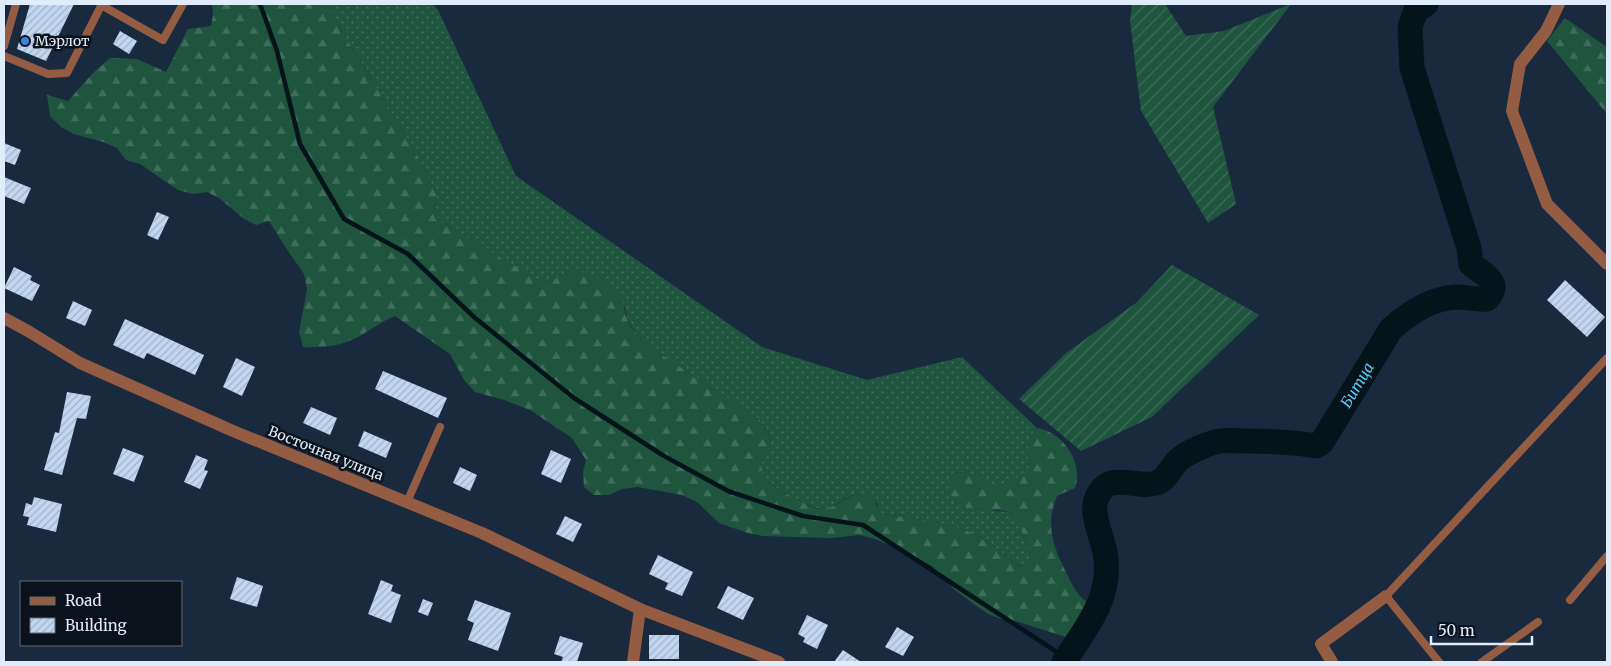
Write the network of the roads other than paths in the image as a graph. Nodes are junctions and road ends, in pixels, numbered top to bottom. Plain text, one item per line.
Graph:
1 (16, 4) edge
2 (102, 4) edge
3 (183, 4) edge
4 (1559, 4) edge
5 (4, 46) edge
6 (4, 56) edge
7 (1607, 264) edge
8 (4, 318) edge
9 (1607, 358) edge
10 (440, 427) dead end
11 (407, 502) junction
12 (1607, 556) edge
13 (1386, 596) junction
14 (1570, 600) dead end
15 (640, 608) junction
16 (1538, 622) dead end
17 (632, 662) edge
18 (779, 662) edge
19 (1332, 662) edge
20 (1439, 662) edge
21 (1482, 662) edge

1 - 5 lane
2 - 3 lane
2 - 6 lane
4 - 7 street
8 - 11 street, Восточная улица
9 - 13 lane
10 - 11 lane
11 - 15 street, Восточная улица
12 - 14 lane
13 - 19 street
13 - 20 lane
15 - 17 street
15 - 18 street, Восточная улица
16 - 21 lane

